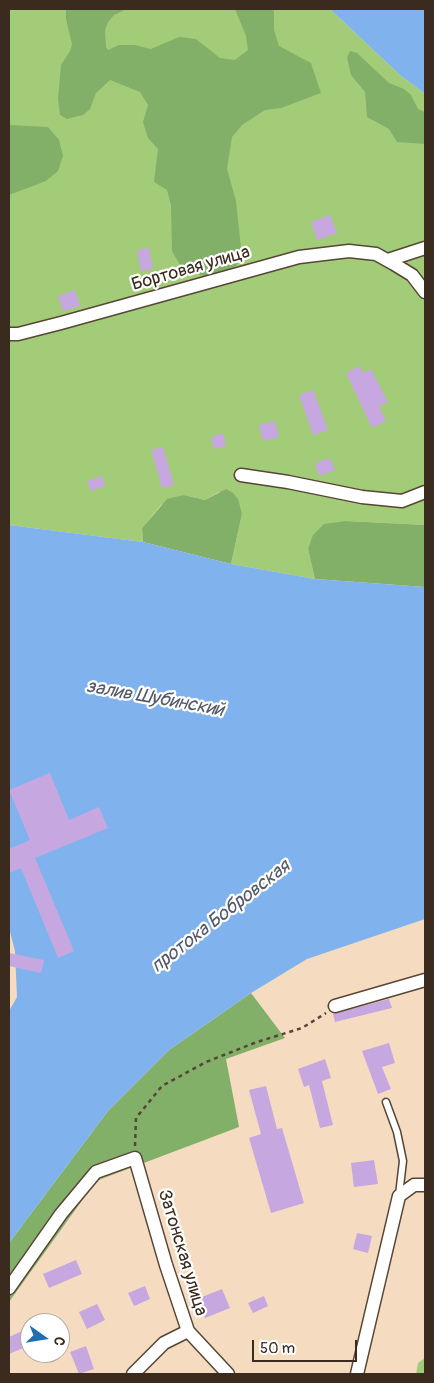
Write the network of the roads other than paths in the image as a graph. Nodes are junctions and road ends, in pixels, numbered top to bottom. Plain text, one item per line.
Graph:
1 (425, 248) edge
2 (388, 260) junction
3 (425, 292) edge
4 (13, 334) edge
5 (241, 475) dead end
6 (425, 492) edge
7 (425, 980) edge
8 (335, 1006) road end
9 (386, 1102) dead end
10 (425, 1185) edge
11 (399, 1196) junction
12 (9, 1288) edge
13 (188, 1331) junction
14 (133, 1374) edge
15 (228, 1374) edge
16 (357, 1374) edge

1 - 2 street
2 - 3 street
2 - 4 street, Бортовая улица
5 - 6 street
7 - 8 street
9 - 11 lane
10 - 11 street
11 - 16 street
12 - 13 street, Затонская улица
13 - 14 street
13 - 15 street, Затонская улица

